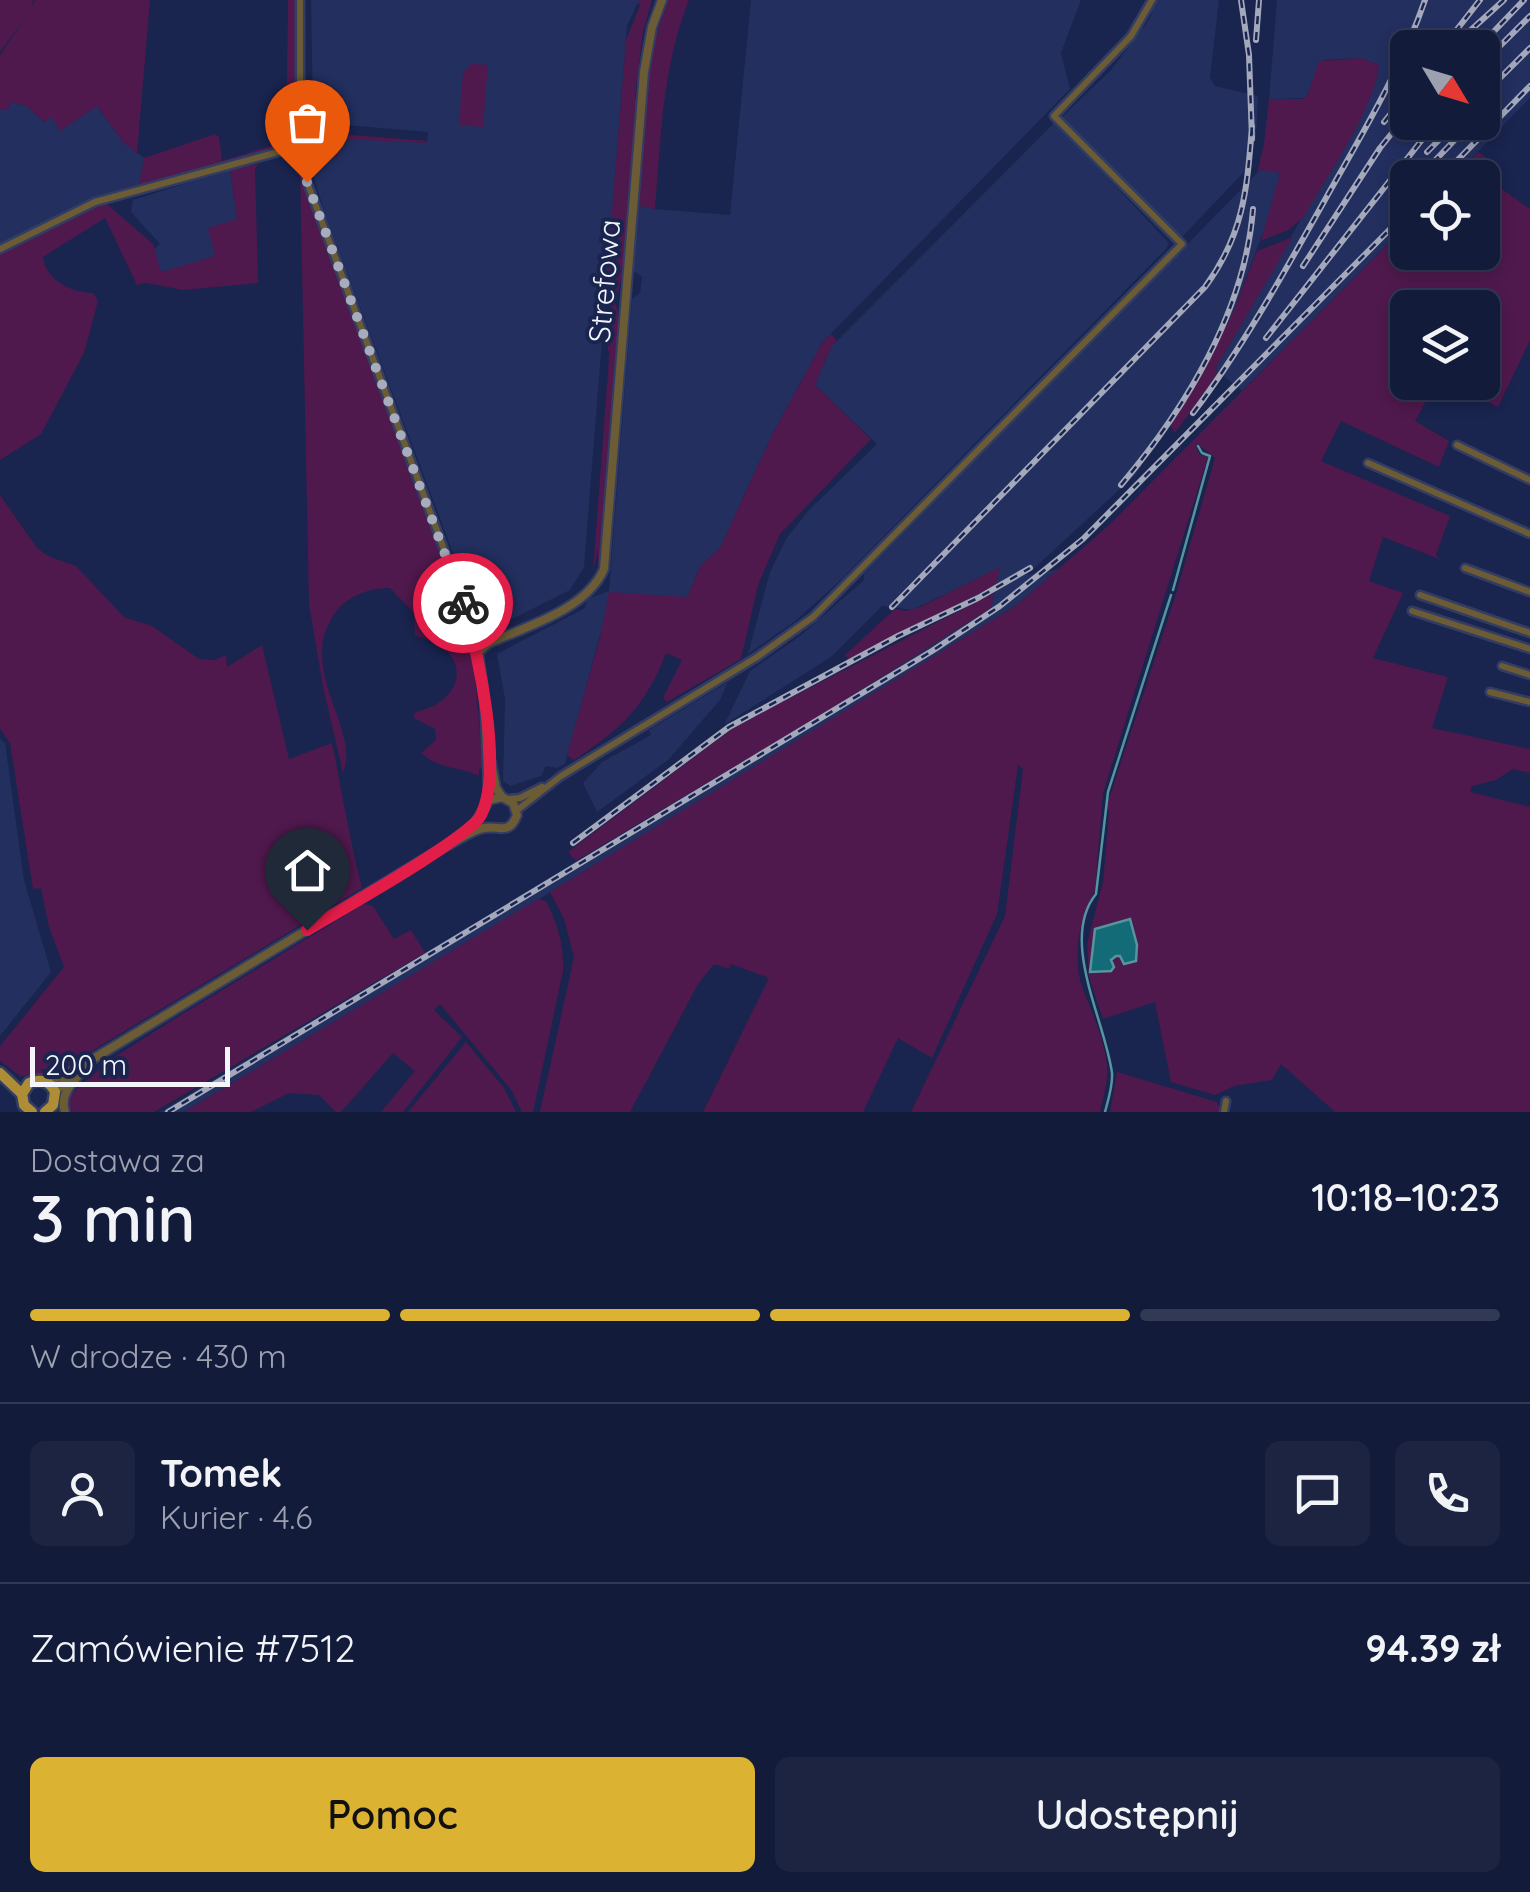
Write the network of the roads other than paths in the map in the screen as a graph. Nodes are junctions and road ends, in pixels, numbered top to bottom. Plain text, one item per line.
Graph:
1 (300, 0) edge
2 (662, 0) edge
3 (1152, 0) edge
4 (300, 146) junction
5 (0, 249) edge
6 (1457, 444) dead end
7 (1368, 463) dead end
8 (1530, 480) edge
9 (1530, 534) edge
10 (1465, 568) dead end
11 (1530, 592) edge
12 (1420, 595) dead end
13 (1412, 610) dead end
14 (470, 631) junction
15 (1530, 633) edge
16 (497, 640) junction
17 (1530, 649) edge
18 (477, 655) junction
19 (1502, 666) dead end
20 (1530, 675) edge
21 (1490, 692) dead end
22 (1530, 702) edge
23 (488, 753) junction
24 (548, 784) junction
25 (506, 798) junction
26 (489, 800) junction
27 (516, 811) junction
28 (482, 814) junction
29 (490, 828) junction
30 (446, 846) junction
31 (92, 1060) junction
32 (78, 1068) junction
33 (0, 1072) edge
34 (46, 1082) junction
35 (24, 1089) junction
36 (1226, 1102) dead end
37 (52, 1105) edge
38 (32, 1112) edge
39 (65, 1112) edge
40 (1224, 1112) edge

1 - 4 street
2 - 16 street, Strefowa
3 - 24 street
4 - 5 street
4 - 14 street
6 - 8 street
7 - 9 street
10 - 11 street
12 - 15 street
13 - 17 street
14 - 16 street
14 - 18 street
16 - 18 street
18 - 23 street
19 - 20 street
21 - 22 street
23 - 25 street
23 - 26 street
24 - 25 street
24 - 27 street
25 - 26 street
25 - 27 street
26 - 28 street
27 - 29 street
28 - 29 street
28 - 30 street
29 - 30 street
30 - 31 street
31 - 32 street
31 - 39 street
32 - 34 street
32 - 37 street
33 - 35 main road
34 - 35 main road
34 - 37 main road
35 - 38 main road
36 - 40 street

